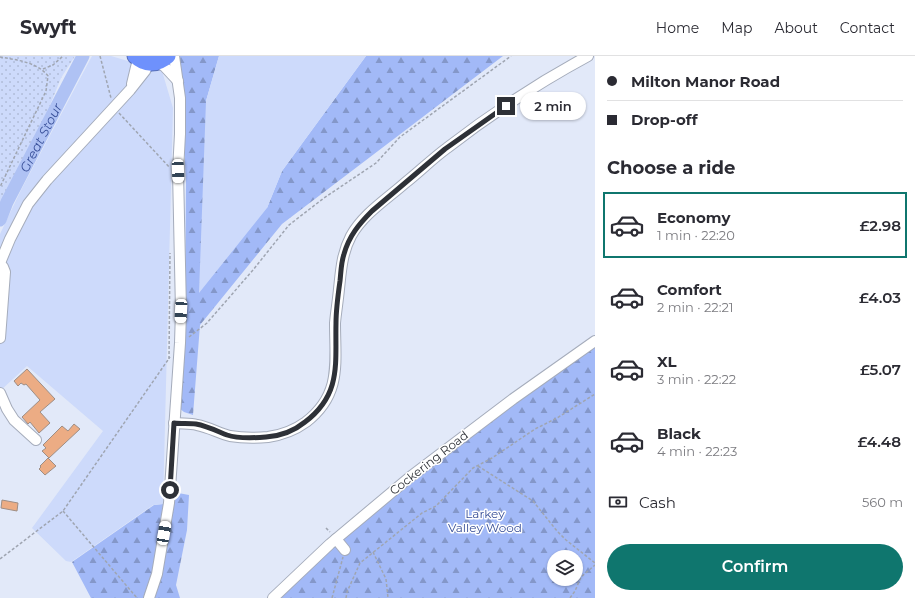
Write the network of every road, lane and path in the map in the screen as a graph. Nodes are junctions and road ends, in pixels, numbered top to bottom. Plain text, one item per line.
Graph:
1 (0, 56) edge
2 (63, 56) edge
3 (100, 56) edge
4 (174, 56) edge
5 (511, 56) edge
6 (588, 56) edge
7 (150, 59) edge
8 (43, 69) junction
9 (178, 81) junction
10 (114, 108) junction
11 (172, 170) dead end
12 (0, 187) edge
13 (170, 248) dead end
14 (0, 264) edge
15 (2, 292) edge
16 (0, 338) edge
17 (595, 341) edge
18 (180, 343) junction
19 (169, 359) junction
20 (0, 392) edge
21 (595, 394) edge
22 (174, 423) junction
23 (36, 440) dead end
24 (478, 466) junction
25 (63, 511) junction
26 (336, 539) junction
27 (345, 550) joint
28 (373, 552) junction
29 (0, 560) edge
30 (595, 564) edge
31 (137, 598) edge
32 (149, 598) edge
33 (273, 598) edge
34 (332, 598) edge
35 (346, 598) edge
36 (388, 598) edge
37 (570, 598) edge

1 - 8 path
2 - 8 path
3 - 10 path
4 - 9 street
5 - 18 path
6 - 22 street
7 - 9 street
7 - 10 street
8 - 12 path
9 - 18 street
10 - 11 path
10 - 14 street
13 - 19 path
14 - 15 street
15 - 16 street
17 - 26 street, Cockering Road
18 - 19 path
18 - 22 street
19 - 25 path
20 - 23 street
21 - 24 path
22 - 32 street
24 - 28 path
24 - 30 path
25 - 29 path
25 - 31 path
26 - 27 street
26 - 33 street, Cockering Road
27 - 34 path
28 - 35 path
28 - 36 path
30 - 37 path

